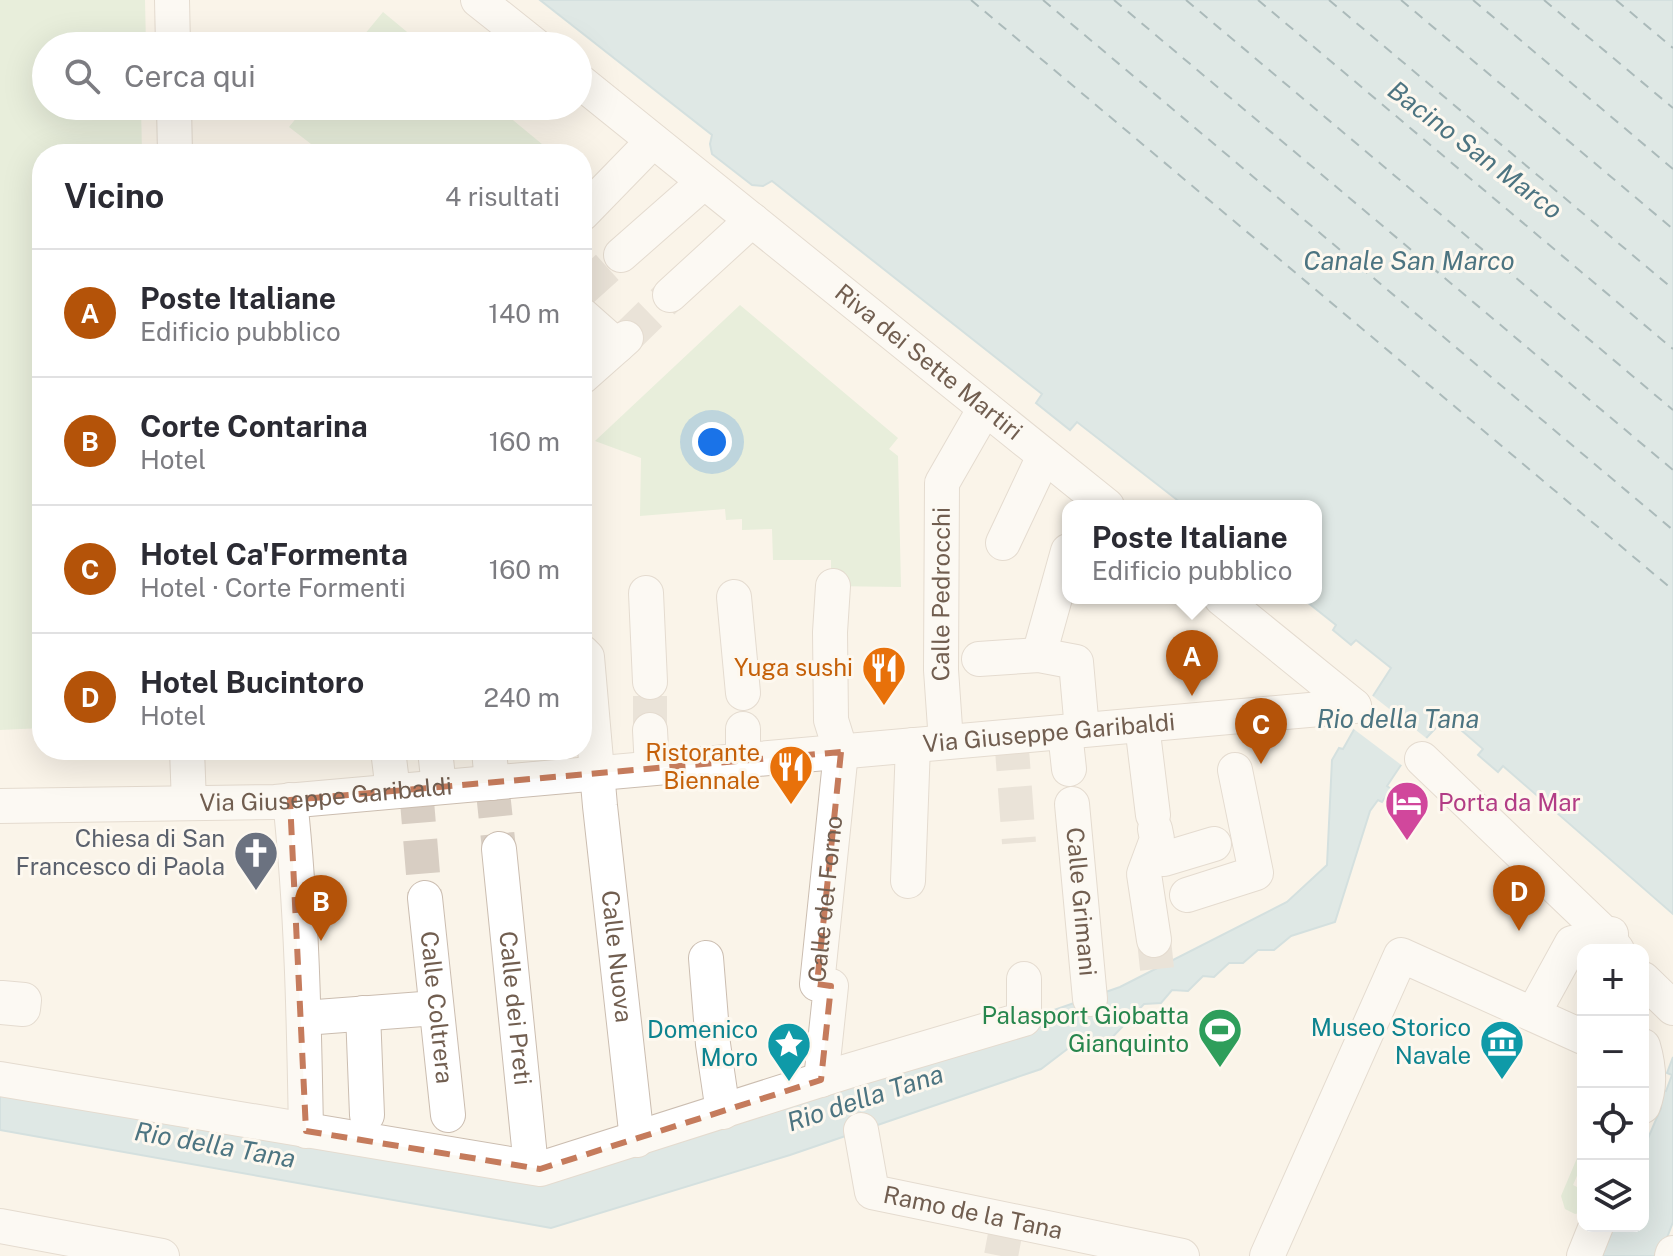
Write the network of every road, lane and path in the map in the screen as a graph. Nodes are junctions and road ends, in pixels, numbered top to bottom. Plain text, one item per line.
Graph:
1 (172, 0) edge
2 (478, 0) edge
3 (173, 32) edge
4 (518, 32) edge
5 (592, 91) edge
6 (174, 120) edge
7 (653, 141) junction
8 (175, 144) edge
9 (704, 182) junction
10 (592, 204) edge
11 (752, 220) junction
12 (621, 255) tunnel mouth
13 (670, 295) tunnel mouth
14 (592, 322) edge
15 (592, 368) edge
16 (985, 408) junction
17 (1044, 456) junction
18 (1095, 500) edge
19 (1003, 543) dead end
20 (1062, 573) edge
21 (833, 586) dead end
22 (646, 593) dead end
23 (734, 597) dead end
24 (1228, 604) edge
25 (1039, 655) junction
26 (979, 659) dead end
27 (650, 682) tunnel mouth
28 (747, 685) dead end
29 (592, 715) edge
30 (1230, 717) junction
31 (1142, 725) junction
32 (650, 730) tunnel mouth
33 (1073, 731) junction
34 (946, 742) junction
35 (913, 745) junction
36 (841, 752) junction
37 (1422, 759) dead end
38 (187, 760) edge
39 (389, 760) edge
40 (436, 760) edge
41 (541, 764) edge
42 (490, 766) edge
43 (652, 768) junction
44 (1069, 769) dead end
45 (597, 773) junction
46 (439, 787) junction
47 (393, 791) junction
48 (290, 800) junction
49 (189, 803) junction
50 (1072, 804) dead end
51 (0, 806) edge
52 (1161, 822) junction
53 (1214, 844) dead end
54 (499, 849) tunnel mouth
55 (908, 881) dead end
56 (1187, 895) dead end
57 (425, 898) tunnel mouth
58 (1154, 940) tunnel mouth
59 (1611, 942) edge
60 (706, 958) dead end
61 (1649, 985) edge
62 (1018, 999) dead end
63 (1090, 999) dead end
64 (436, 1008) junction
65 (1673, 1008) edge
66 (1529, 1012) junction
67 (363, 1013) junction
68 (304, 1018) junction
69 (1577, 1038) edge
70 (0, 1079) edge
71 (821, 1080) junction
72 (722, 1108) junction
73 (367, 1130) junction
74 (861, 1130) dead end
75 (306, 1131) junction
76 (451, 1140) junction
77 (637, 1140) junction
78 (531, 1167) junction
79 (0, 1226) edge
80 (162, 1256) edge
81 (1182, 1256) edge
82 (1267, 1256) edge

1 - 3 street
2 - 4 street
5 - 7 street, Riva dei Sette Martiri
6 - 8 street
7 - 9 street, Riva dei Sette Martiri
7 - 10 street
9 - 11 street, Riva dei Sette Martiri
9 - 12 street
11 - 13 street
11 - 16 street, Riva dei Sette Martiri
14 - 15 street
16 - 17 street, Riva dei Sette Martiri
16 - 34 street, Calle Pedrocchi
17 - 18 street, Riva dei Sette Martiri
17 - 19 street
20 - 25 street
21 - 36 street
22 - 27 street
23 - 28 street
24 - 30 street, Via Giuseppe Garibaldi
25 - 26 street
25 - 33 street
29 - 45 street, Calle Nuova
30 - 31 street, Via Giuseppe Garibaldi
30 - 56 street
31 - 33 street, Via Giuseppe Garibaldi
31 - 52 street
32 - 43 street
33 - 34 street, Via Giuseppe Garibaldi
33 - 44 street
34 - 35 street, Via Giuseppe Garibaldi
35 - 36 street, Via Giuseppe Garibaldi
35 - 55 street
36 - 43 street, Via Giuseppe Garibaldi
36 - 71 street, Calle del Forno
37 - 59 street
38 - 49 street
39 - 47 street
40 - 46 street
41 - 42 street, Via Giuseppe Garibaldi
41 - 45 street, Via Giuseppe Garibaldi
42 - 46 street, Via Giuseppe Garibaldi
43 - 45 street, Via Giuseppe Garibaldi
45 - 77 street, Calle Nuova
46 - 47 street, Via Giuseppe Garibaldi
47 - 48 street, Via Giuseppe Garibaldi
48 - 49 street, Via Giuseppe Garibaldi
48 - 68 street
49 - 51 street, Via Giuseppe Garibaldi
50 - 63 street, Calle Grimani
52 - 53 street
52 - 58 street
54 - 78 street, Calle dei Preti
57 - 64 street, Calle Coltrera
59 - 66 street
60 - 72 street
61 - 65 street
62 - 71 street
64 - 67 street
64 - 76 street, Calle Coltrera
66 - 69 street
66 - 82 street
67 - 68 street
67 - 73 street
68 - 75 street
70 - 75 street
71 - 72 street
72 - 77 street
73 - 75 street
73 - 76 street
74 - 81 street, Ramo de la Tana
76 - 78 street
77 - 78 street
79 - 80 street

